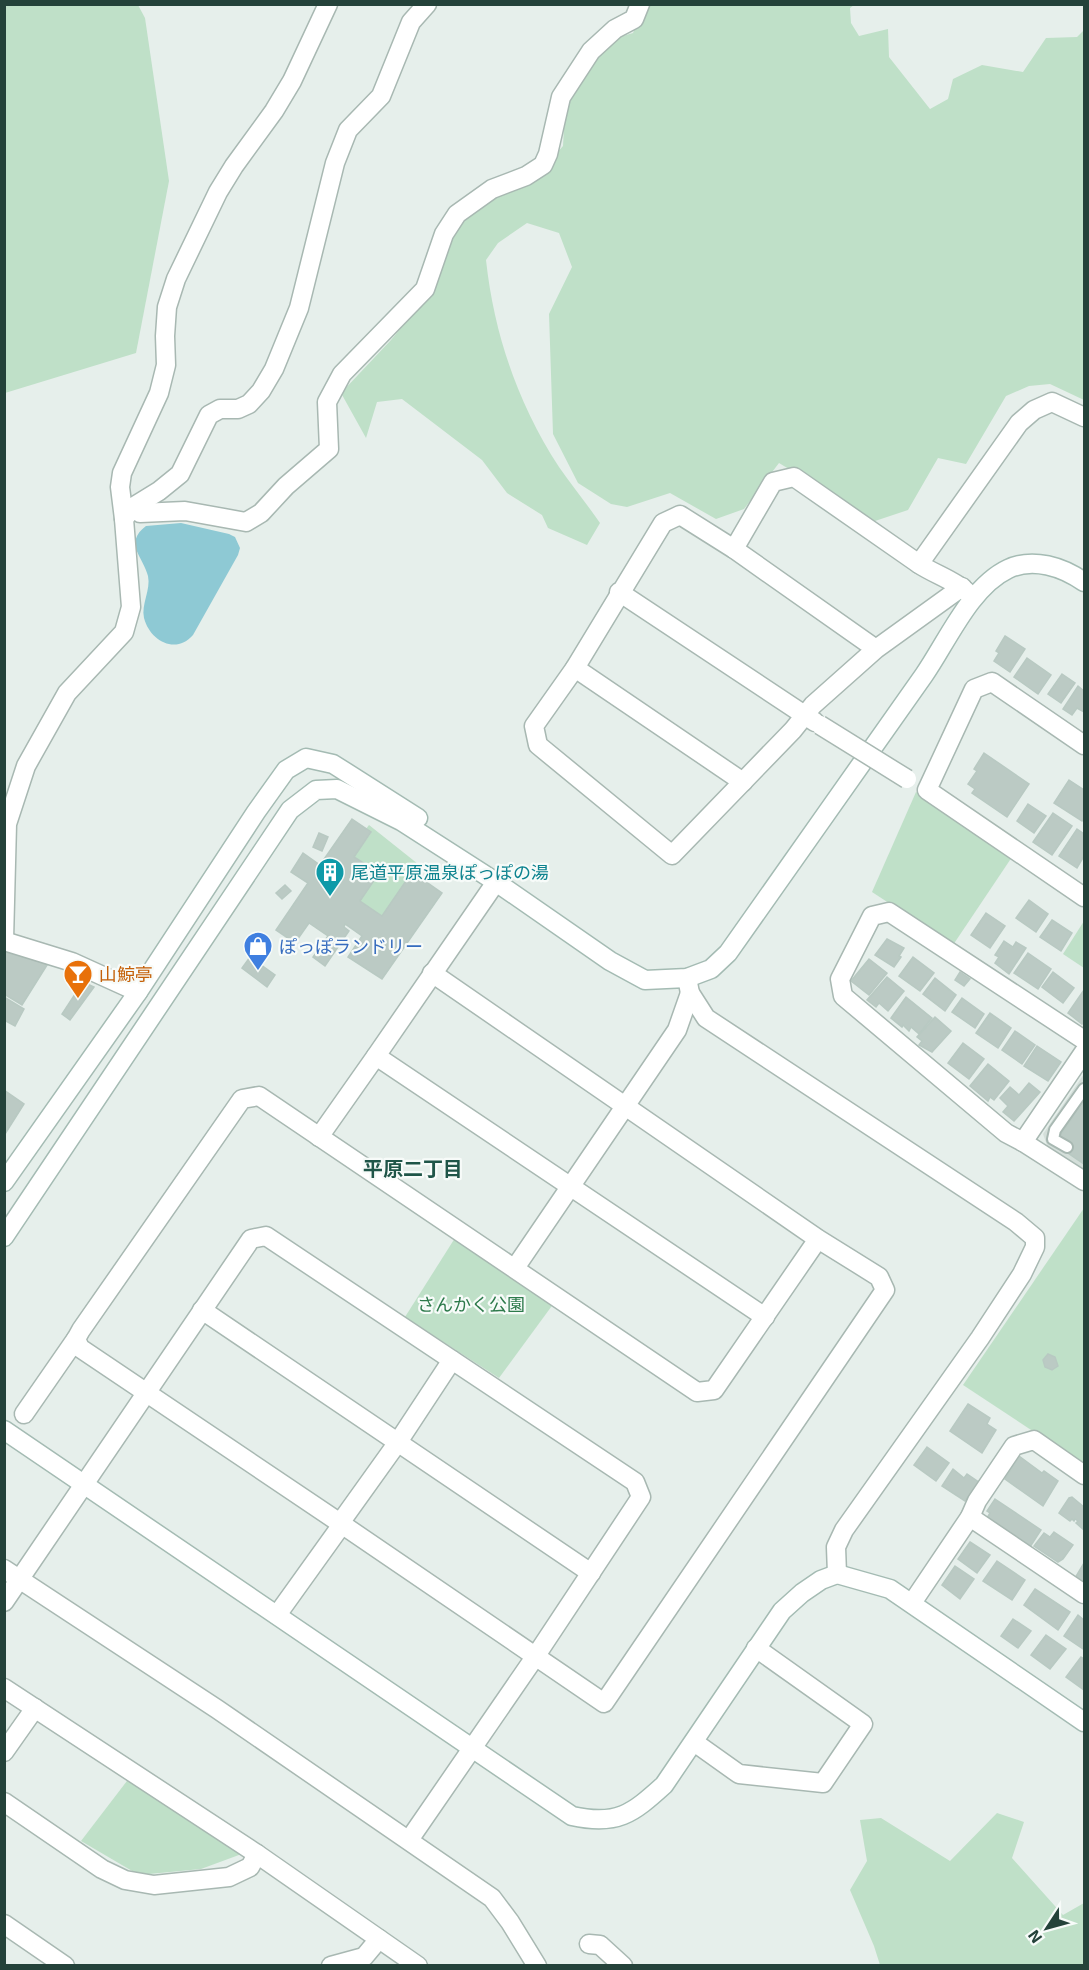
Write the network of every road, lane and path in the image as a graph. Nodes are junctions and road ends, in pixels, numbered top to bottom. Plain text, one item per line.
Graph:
1 (328, 4) edge
2 (427, 4) edge
3 (640, 4) edge
4 (1084, 417) edge
5 (128, 513) junction
6 (734, 549) junction
7 (919, 564) junction
8 (1084, 582) edge
9 (619, 592) junction
10 (968, 593) junction
11 (876, 649) junction
12 (575, 668) junction
13 (804, 717) junction
14 (1084, 745) edge
15 (743, 782) junction
16 (927, 790) junction
17 (496, 882) junction
18 (202, 897) junction
19 (1084, 897) edge
20 (223, 912) junction
21 (4, 941) edge
22 (432, 973) junction
23 (688, 986) junction
24 (138, 992) junction
25 (1084, 1040) edge
26 (1084, 1052) edge
27 (376, 1056) junction
28 (1084, 1089) edge
29 (624, 1105) junction
30 (319, 1137) junction
31 (1023, 1142) junction
32 (1067, 1148) dead end
33 (1084, 1181) edge
34 (4, 1182) edge
35 (572, 1186) junction
36 (4, 1236) edge
37 (818, 1239) junction
38 (515, 1268) junction
39 (202, 1310) junction
40 (765, 1317) junction
41 (76, 1339) junction
42 (452, 1360) junction
43 (145, 1393) junction
44 (24, 1414) dead end
45 (4, 1430) edge
46 (398, 1442) junction
47 (1084, 1475) edge
48 (83, 1485) junction
49 (970, 1517) junction
50 (340, 1523) junction
51 (4, 1569) edge
52 (591, 1573) junction
53 (837, 1574) junction
54 (20, 1580) junction
55 (1084, 1594) edge
56 (4, 1602) edge
57 (912, 1603) junction
58 (277, 1616) junction
59 (756, 1648) junction
60 (535, 1658) junction
61 (4, 1688) edge
62 (35, 1708) junction
63 (1084, 1722) edge
64 (694, 1742) junction
65 (472, 1748) junction
66 (4, 1752) edge
67 (4, 1803) edge
68 (409, 1840) junction
69 (257, 1854) junction
70 (4, 1924) edge
71 (379, 1939) junction
72 (589, 1944) dead end
73 (65, 1965) edge
74 (331, 1965) edge
75 (418, 1965) edge
76 (537, 1965) edge
77 (623, 1965) edge

1 - 5 street
2 - 5 street
3 - 5 street
4 - 7 street
5 - 21 street
6 - 7 street
6 - 9 street
6 - 11 street
7 - 10 street
8 - 10 street
9 - 12 street
9 - 13 street
10 - 11 street
10 - 23 street
11 - 13 street
12 - 15 street
12 - 15 street
13 - 15 street
13 - 16 street, bridge
14 - 16 street
16 - 19 street
17 - 18 street
17 - 20 street
17 - 22 street
17 - 23 street
18 - 20 street
18 - 24 street
20 - 36 street
21 - 24 street
22 - 27 street
22 - 29 street
23 - 29 street
23 - 53 street
24 - 34 street
25 - 31 street
26 - 31 street
27 - 30 street
27 - 35 street
28 - 32 lane
29 - 35 street
29 - 37 street
30 - 38 street
30 - 41 street
31 - 33 street
35 - 38 street
35 - 40 street
37 - 40 street
37 - 60 street
38 - 40 street
39 - 42 street
39 - 43 street
39 - 46 street
41 - 43 street
41 - 44 street
42 - 46 street
42 - 52 street
43 - 48 street
43 - 50 street
45 - 48 street
46 - 50 street
46 - 52 street
47 - 49 street
48 - 54 street
48 - 58 street
49 - 55 street
49 - 57 street
50 - 58 street
50 - 60 street
51 - 54 street
52 - 60 street
53 - 57 street
53 - 59 street
54 - 56 street
54 - 68 street
57 - 63 street
58 - 65 street
59 - 64 street
59 - 64 street
60 - 65 street
61 - 62 street
62 - 66 street
62 - 69 street
64 - 65 street
65 - 68 street
67 - 69 street
68 - 76 street
69 - 71 street
70 - 73 street
71 - 74 street
71 - 75 street
72 - 77 street

